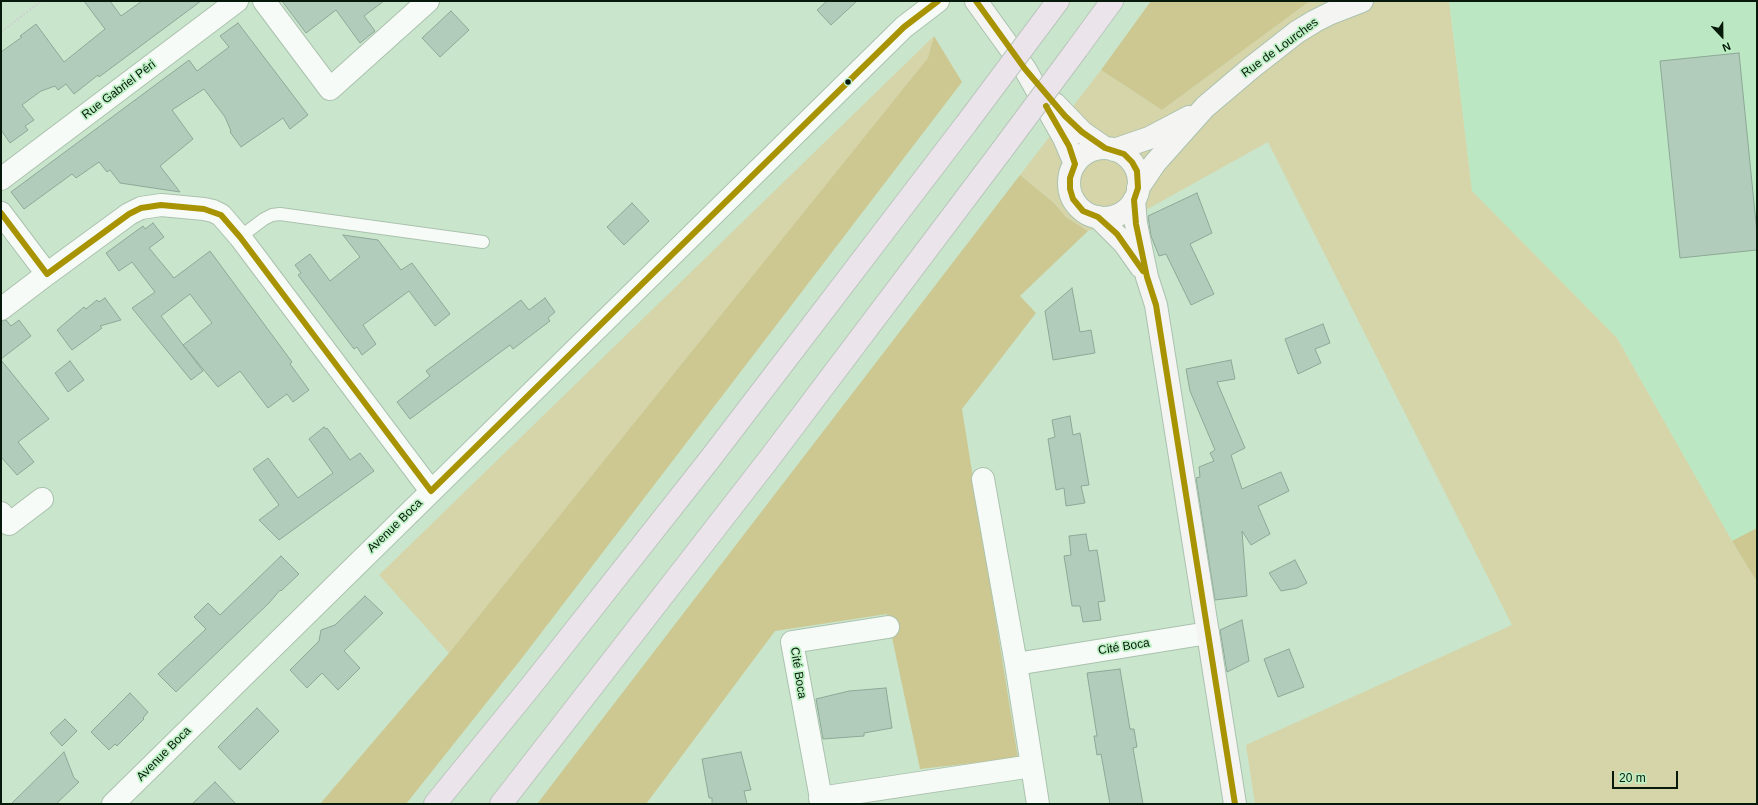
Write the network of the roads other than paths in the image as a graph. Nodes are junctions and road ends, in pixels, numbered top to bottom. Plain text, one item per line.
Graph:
1 (237, 1) edge
2 (264, 1) edge
3 (428, 1) edge
4 (938, 1) edge
5 (976, 1) edge
6 (1112, 1) edge
7 (1362, 1) edge
8 (1052, 9) edge
9 (1025, 70) junction
10 (1205, 107) junction
11 (1110, 149) junction
12 (1075, 164) junction
13 (1, 179) edge
14 (1136, 194) junction
15 (1, 213) edge
16 (1098, 217) junction
17 (240, 238) junction
18 (483, 242) dead end
19 (47, 274) junction
20 (1147, 277) junction
21 (1, 309) edge
22 (983, 479) dead end
23 (431, 491) junction
24 (42, 499) dead end
25 (1, 513) edge
26 (888, 627) dead end
27 (1208, 633) junction
28 (1016, 664) junction
29 (1032, 766) junction
30 (821, 801) edge
31 (113, 804) edge
32 (435, 804) edge
33 (501, 804) edge
34 (1038, 804) edge
35 (1235, 804) edge

1 - 13 street, Rue Gabriel Péri
2 - 3 street
4 - 23 street, Avenue Boca
5 - 9 street
6 - 33 highway, bridge
7 - 10 street, Rue de Lourches
8 - 32 highway, bridge
9 - 11 street
9 - 12 street
10 - 11 street, Rue de Lourches
10 - 14 street, Rue de Lourches
11 - 12 street
11 - 14 street
12 - 16 street
14 - 16 street
14 - 20 street
15 - 19 street
16 - 20 street
17 - 18 lane
17 - 19 street
17 - 23 street
19 - 21 street
20 - 27 street
22 - 28 street
23 - 31 street, Avenue Boca
24 - 25 street
26 - 30 street, Cité Boca
27 - 28 street, Cité Boca
27 - 35 street
28 - 29 street
29 - 30 street, Cité Boca
29 - 34 street

